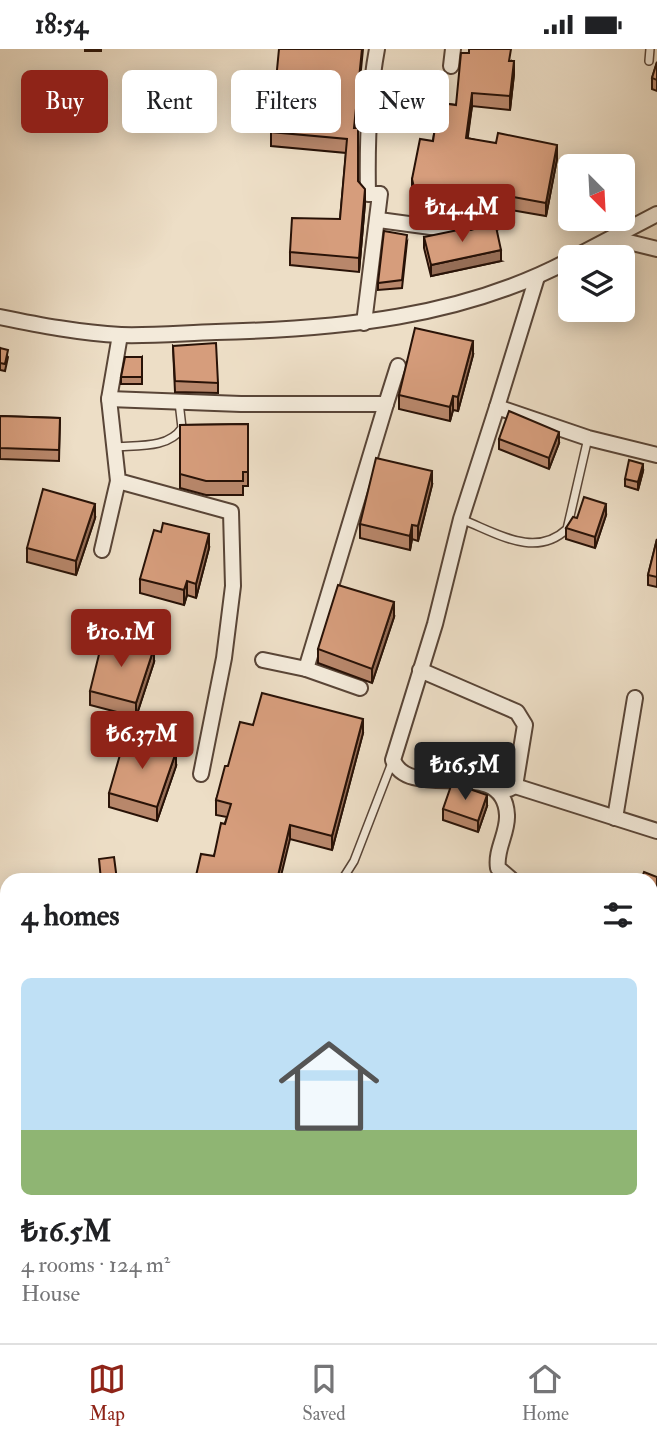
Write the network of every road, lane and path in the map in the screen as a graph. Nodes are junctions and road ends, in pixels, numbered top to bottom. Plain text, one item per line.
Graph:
1 (377, 49) edge
2 (453, 49) edge
3 (650, 49) edge
4 (649, 61) dead end
5 (451, 66) dead end
6 (657, 214) edge
7 (503, 219) dead end
8 (379, 220) junction
9 (612, 238) junction
10 (598, 245) edge
11 (657, 249) edge
12 (558, 266) edge
13 (537, 277) junction
14 (0, 317) edge
15 (364, 323) junction
16 (120, 335) junction
17 (398, 366) dead end
18 (109, 399) junction
19 (179, 402) junction
20 (386, 404) junction
21 (497, 407) junction
22 (588, 438) junction
23 (114, 447) junction
24 (657, 455) edge
25 (118, 481) junction
26 (461, 519) junction
27 (102, 550) dead end
28 (263, 660) dead end
29 (306, 669) junction
30 (420, 670) junction
31 (360, 688) dead end
32 (635, 698) dead end
33 (393, 760) junction
34 (201, 774) dead end
35 (514, 786) junction
36 (500, 794) junction
37 (615, 818) junction
38 (657, 831) edge
39 (346, 873) edge
40 (496, 873) edge

1 - 8 street
2 - 5 street
3 - 4 lane
6 - 9 street
7 - 8 street
8 - 15 street
9 - 10 street
9 - 11 street
12 - 13 street
13 - 15 street
13 - 21 street
14 - 16 street
15 - 16 street
16 - 18 street
17 - 20 street
18 - 19 street
18 - 23 street
19 - 20 street
19 - 23 lane
20 - 29 street
21 - 22 street
21 - 26 street
22 - 24 street
22 - 26 lane
23 - 25 street
25 - 27 street
25 - 34 street
26 - 30 street
28 - 29 street
29 - 31 street
30 - 33 street
30 - 35 street
32 - 37 street
33 - 36 street
33 - 39 lane
35 - 36 street
35 - 37 street
36 - 40 street
37 - 38 street

